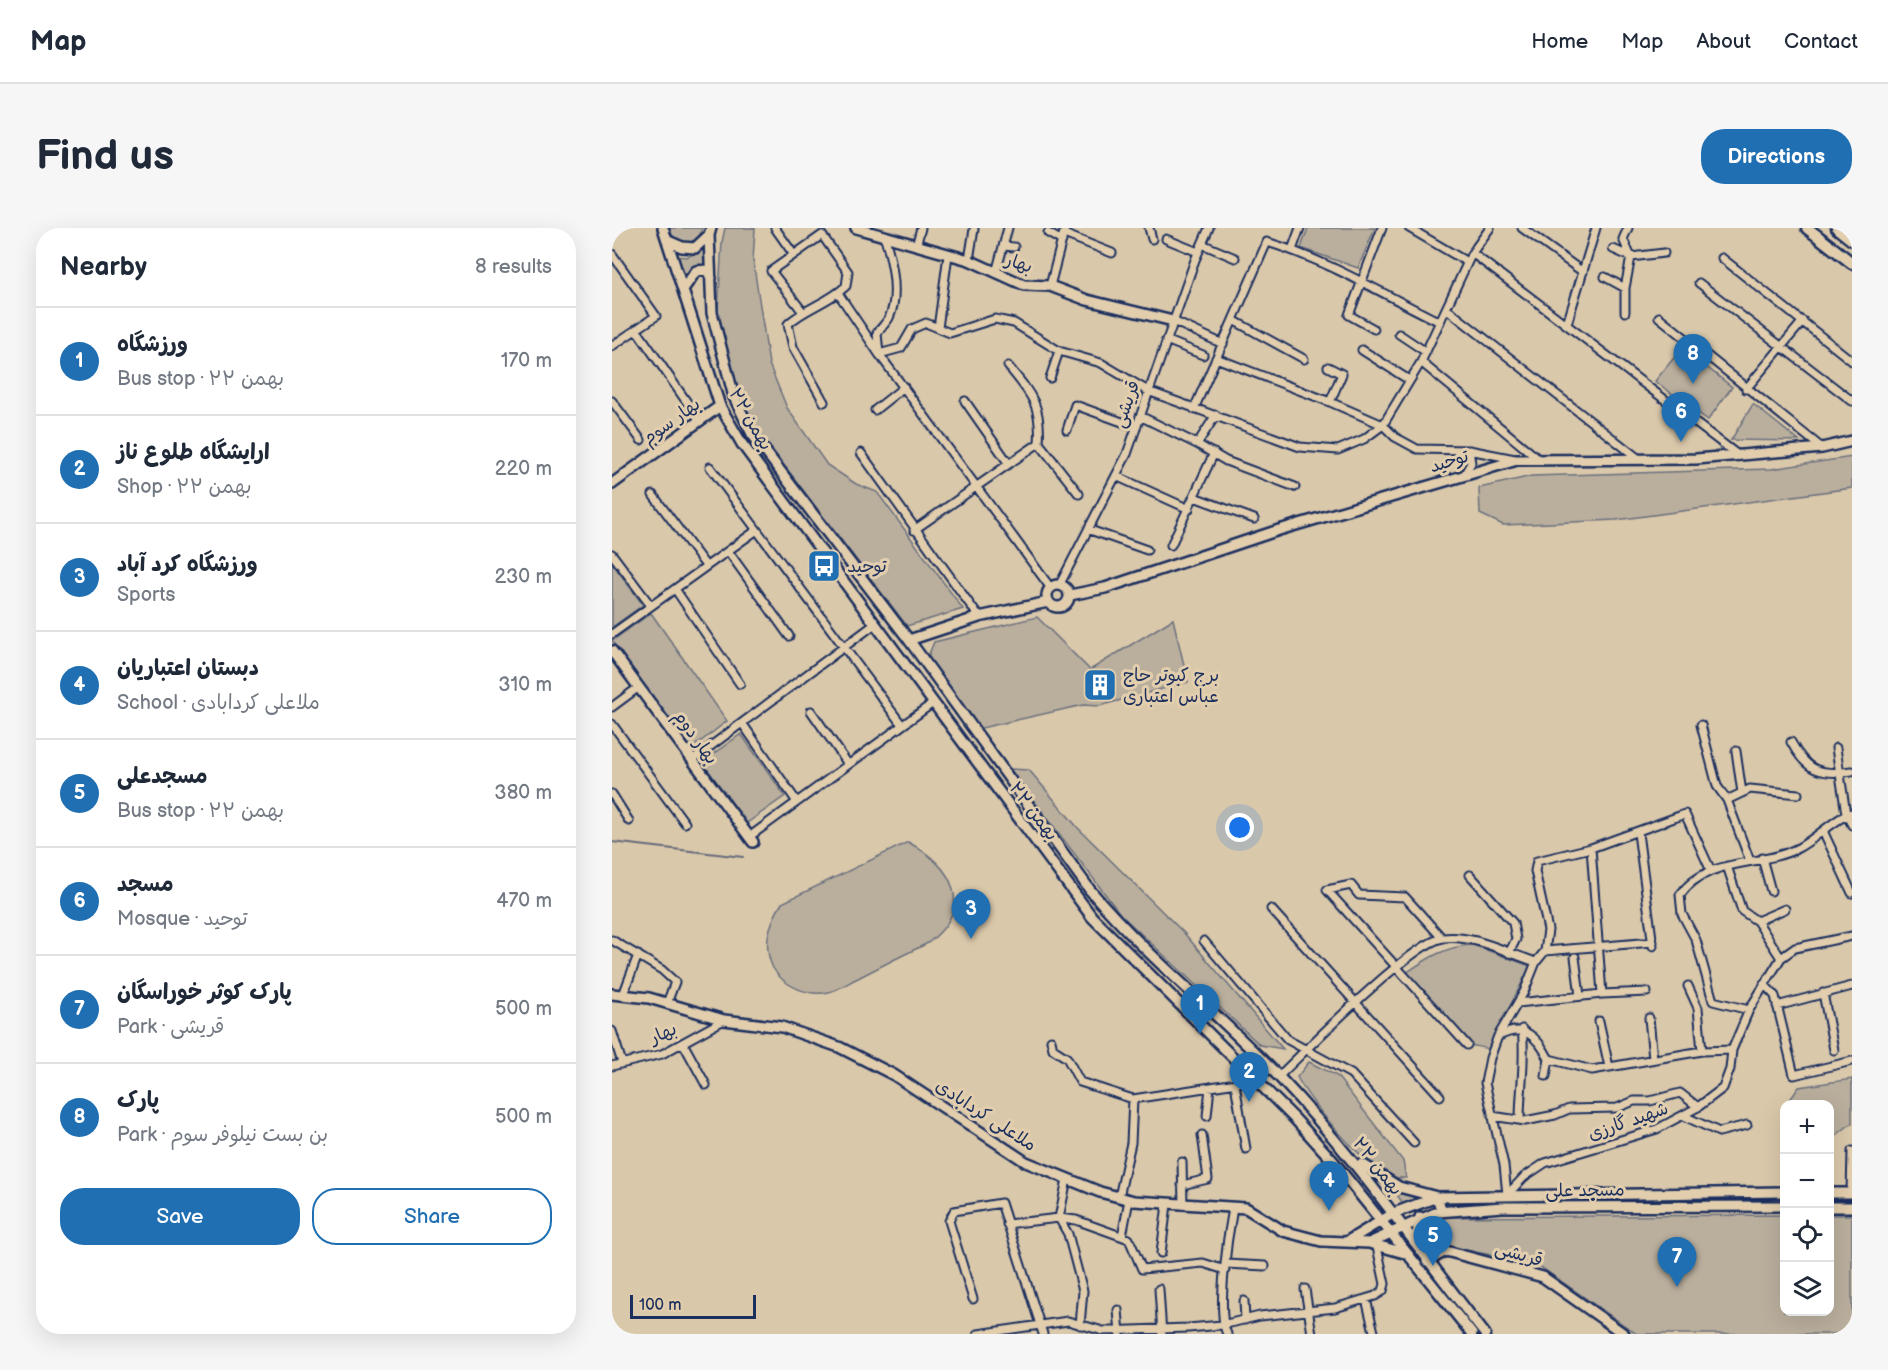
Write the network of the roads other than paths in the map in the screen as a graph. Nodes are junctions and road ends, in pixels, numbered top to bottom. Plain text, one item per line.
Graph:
1 (663, 228) edge
2 (775, 228) edge
3 (858, 228) edge
4 (921, 228) edge
5 (1008, 228) edge
6 (1149, 228) edge
7 (1209, 228) edge
8 (1300, 228) edge
9 (1382, 228) edge
10 (1409, 228) edge
11 (1490, 228) edge
12 (1522, 228) edge
13 (1596, 228) edge
14 (1628, 228) edge
15 (1807, 228) edge
16 (1837, 228) edge
17 (974, 229) edge
18 (710, 232) edge
19 (1048, 233) dead end
20 (1064, 234) edge
21 (885, 238) junction
22 (1152, 239) dead end
23 (1166, 239) dead end
24 (1852, 240) edge
25 (668, 241) junction
26 (1202, 244) junction
27 (916, 246) junction
28 (1004, 246) junction
29 (1014, 247) dead end
30 (1613, 249) dead end
31 (1292, 250) junction
32 (1198, 252) junction
33 (1112, 253) dead end
34 (1472, 253) junction
35 (1664, 253) dead end
36 (612, 254) edge
37 (794, 255) junction
38 (948, 255) junction
39 (1631, 256) junction
40 (1235, 258) dead end
41 (1722, 258) dead end
42 (969, 260) junction
43 (1467, 262) junction
44 (1852, 262) edge
45 (1583, 272) junction
46 (996, 273) junction
47 (1605, 277) dead end
48 (711, 278) junction
49 (1361, 280) junction
50 (1699, 283) dead end
51 (1050, 286) junction
52 (684, 288) junction
53 (1625, 288) junction
54 (838, 293) junction
55 (1447, 309) junction
56 (803, 312) junction
57 (1625, 312) dead end
58 (1659, 317) dead end
59 (1233, 320) junction
60 (1173, 321) junction
61 (1803, 321) junction
62 (1440, 322) junction
63 (1567, 324) junction
64 (938, 328) junction
65 (636, 329) junction
66 (1374, 329) dead end
67 (1399, 334) dead end
68 (1166, 340) junction
69 (1223, 344) junction
70 (612, 346) edge
71 (1781, 346) junction
72 (1362, 350) dead end
73 (1059, 351) junction
74 (1426, 352) junction
75 (879, 354) junction
76 (1203, 354) dead end
77 (1216, 358) junction
78 (1304, 359) dead end
79 (1421, 362) junction
80 (1852, 362) edge
81 (1008, 366) dead end
82 (1328, 367) dead end
83 (1050, 378) dead end
84 (1408, 380) junction
85 (904, 387) junction
86 (1746, 389) junction
87 (1148, 391) junction
88 (612, 401) edge
89 (965, 401) dead end
90 (1852, 401) edge
91 (824, 402) dead end
92 (1330, 402) junction
93 (720, 406) junction
94 (1194, 409) junction
95 (875, 410) dead end
96 (1215, 415) junction
97 (1140, 416) junction
98 (700, 421) junction
99 (1383, 426) junction
100 (1136, 427) junction
101 (1067, 430) dead end
102 (641, 440) dead end
103 (1852, 441) edge
104 (1039, 443) junction
105 (1197, 444) junction
106 (1822, 448) junction
107 (1468, 450) junction
108 (861, 453) dead end
109 (1214, 453) junction
110 (1739, 456) junction
111 (1537, 458) junction
112 (1639, 459) junction
113 (1517, 460) junction
114 (1009, 464) junction
115 (710, 467) dead end
116 (1464, 475) junction
117 (1116, 476) junction
118 (612, 484) edge
119 (976, 486) junction
120 (1295, 488) dead end
121 (1079, 494) dead end
122 (653, 495) dead end
123 (1194, 497) junction
124 (1189, 509) junction
125 (1254, 519) dead end
126 (757, 530) junction
127 (914, 530) junction
128 (1090, 530) junction
129 (1171, 545) dead end
130 (1147, 550) dead end
131 (728, 551) junction
132 (612, 554) edge
133 (706, 566) junction
134 (1055, 586) junction
135 (675, 589) junction
136 (1070, 595) junction
137 (1048, 602) junction
138 (651, 606) junction
139 (979, 617) junction
140 (875, 624) junction
141 (612, 634) edge
142 (789, 636) dead end
143 (909, 640) junction
144 (845, 647) junction
145 (612, 651) edge
146 (740, 684) dead end
147 (639, 687) junction
148 (933, 703) junction
149 (612, 707) edge
150 (811, 711) dead end
151 (742, 723) junction
152 (612, 724) edge
153 (902, 725) junction
154 (1701, 725) dead end
155 (1791, 742) dead end
156 (1836, 748) dead end
157 (1736, 751) dead end
158 (692, 760) junction
159 (848, 765) junction
160 (1852, 771) edge
161 (1840, 773) junction
162 (1742, 793) junction
163 (612, 794) edge
164 (1798, 794) dead end
165 (1727, 800) junction
166 (797, 801) junction
167 (1849, 813) edge
168 (629, 821) dead end
169 (685, 823) dead end
170 (1852, 825) edge
171 (1824, 832) junction
172 (1638, 833) junction
173 (751, 840) joint
174 (1591, 848) junction
175 (1762, 858) junction
176 (1750, 861) junction
177 (1727, 866) junction
178 (1710, 871) junction
179 (1470, 875) dead end
180 (1771, 891) dead end
181 (1852, 893) edge
182 (1271, 909) dead end
183 (1785, 909) dead end
184 (1110, 913) junction
185 (1756, 921) junction
186 (1098, 923) junction
187 (1852, 936) edge
188 (1442, 938) junction
189 (612, 940) edge
190 (1204, 940) dead end
191 (1599, 947) junction
192 (1545, 951) junction
193 (1509, 953) junction
194 (638, 955) junction
195 (1575, 957) dead end
196 (1781, 958) junction
197 (1536, 962) junction
198 (1398, 968) junction
199 (1764, 984) junction
200 (1688, 986) dead end
201 (1852, 986) edge
202 (1647, 992) dead end
203 (1823, 993) junction
204 (612, 994) edge
205 (1602, 994) junction
206 (623, 995) junction
207 (1580, 996) junction
208 (1356, 1002) junction
209 (667, 1003) junction
210 (1518, 1003) junction
211 (1777, 1006) junction
212 (1749, 1010) junction
213 (1649, 1018) dead end
214 (724, 1020) junction
215 (1599, 1021) dead end
216 (1522, 1029) junction
217 (612, 1031) edge
218 (1498, 1036) junction
219 (1051, 1040) dead end
220 (683, 1044) junction
221 (1467, 1045) dead end
222 (1306, 1050) junction
223 (1732, 1050) junction
224 (1834, 1050) dead end
225 (1701, 1051) junction
226 (1549, 1059) junction
227 (1653, 1059) junction
228 (1852, 1060) edge
229 (622, 1063) junction
230 (612, 1066) edge
231 (1609, 1067) junction
232 (1546, 1076) dead end
233 (1279, 1077) junction
234 (1256, 1080) junction
235 (706, 1084) dead end
236 (1235, 1084) junction
237 (1210, 1087) junction
238 (1440, 1096) dead end
239 (1133, 1099) junction
240 (1698, 1107) junction
241 (1208, 1116) dead end
242 (1492, 1116) junction
243 (1684, 1116) junction
244 (1520, 1120) junction
245 (1747, 1125) dead end
246 (1202, 1136) dead end
247 (1414, 1143) dead end
248 (1246, 1149) dead end
249 (1852, 1151) edge
250 (1346, 1152) junction
251 (1182, 1162) dead end
252 (1067, 1179) junction
253 (1182, 1185) junction
254 (1702, 1192) junction
255 (1780, 1192) edge
256 (1834, 1192) edge
257 (1851, 1193) edge
258 (1507, 1195) junction
259 (1437, 1197) junction
260 (1124, 1198) junction
261 (1167, 1203) junction
262 (1183, 1204) junction
263 (1703, 1205) junction
264 (1780, 1206) edge
265 (1834, 1207) edge
266 (1852, 1207) edge
267 (1233, 1208) junction
268 (1442, 1212) junction
269 (1394, 1213) junction
270 (1059, 1218) junction
271 (1420, 1218) junction
272 (1381, 1220) junction
273 (1007, 1224) junction
274 (1403, 1226) junction
275 (1393, 1234) junction
276 (1122, 1236) junction
277 (1347, 1242) junction
278 (1373, 1245) junction
279 (1161, 1253) dead end
280 (1408, 1254) junction
281 (1425, 1257) junction
282 (1265, 1266) dead end
283 (1226, 1267) junction
284 (1159, 1289) dead end
285 (1305, 1289) dead end
286 (973, 1299) dead end
287 (1366, 1299) junction
288 (1244, 1301) dead end
289 (1118, 1310) dead end
290 (1310, 1311) junction
291 (1245, 1320) junction
292 (1080, 1325) junction
293 (1222, 1325) junction
294 (1040, 1326) junction
295 (1162, 1331) edge
296 (1120, 1332) edge
297 (1374, 1332) dead end
298 (978, 1334) edge
299 (1043, 1334) edge
300 (1227, 1334) edge
301 (1312, 1334) edge
302 (1472, 1334) edge
303 (1485, 1334) edge
304 (1624, 1334) edge

1 - 25 main road, ۲۲ بهمن
2 - 37 street
3 - 21 main road, بهار
4 - 27 street
5 - 28 street
6 - 22 street
7 - 26 street, قریشی
8 - 31 street
9 - 49 street
10 - 43 street
11 - 34 street
12 - 45 street
13 - 45 street
14 - 39 street
15 - 44 main road
16 - 24 main road
17 - 42 street
18 - 25 main road
18 - 48 main road, ۲۲ بهمن
19 - 20 street
20 - 33 street
20 - 51 street
21 - 27 main road, بهار
21 - 75 street
23 - 32 street
25 - 52 main road, ۲۲ بهمن
26 - 32 street, قریشی
26 - 40 street
27 - 38 main road, بهار
28 - 29 street
28 - 46 street
30 - 39 street
31 - 49 street
31 - 59 street
32 - 60 street, قریشی
34 - 43 street
34 - 63 street
35 - 39 street
36 - 65 street
37 - 54 street
37 - 56 street
38 - 42 main road, بهار
38 - 64 street
39 - 53 street
41 - 61 street
42 - 46 main road, بهار
43 - 55 street
45 - 63 street
46 - 51 main road, بهار
47 - 53 street
48 - 52 main road
48 - 143 main road, ۲۲ بهمن
49 - 62 street
49 - 66 street
50 - 71 street
51 - 60 main road, بهار
52 - 93 main road, ۲۲ بهمن
53 - 57 street
54 - 56 street
54 - 75 street
55 - 62 street
55 - 112 street
56 - 91 street
58 - 86 street
59 - 69 street
59 - 78 street
60 - 68 street, قریشی
60 - 69 street
61 - 71 street
61 - 80 street
62 - 74 street
63 - 110 street
64 - 73 street
64 - 75 street
65 - 70 street
65 - 98 street
67 - 74 street
68 - 76 street
68 - 87 street, قریشی
69 - 77 street
71 - 86 street
71 - 90 street
72 - 84 street
73 - 83 street
73 - 87 street
74 - 79 street
75 - 85 street
77 - 92 street
77 - 94 street
79 - 84 street
79 - 111 street
81 - 104 street
82 - 92 street
84 - 99 street
85 - 95 street
85 - 119 street
86 - 106 street
87 - 94 street
87 - 97 street, قریشی
88 - 102 street
89 - 114 street
92 - 99 street
93 - 98 main road, بهار سوم
93 - 140 main road, ۲۲ بهمن
94 - 96 street
96 - 99 street
96 - 105 street
97 - 100 street, قریشی
97 - 105 street
98 - 118 main road, بهار سوم
99 - 107 street
100 - 101 street
100 - 117 street, قریشی
103 - 106 main road, توحید
104 - 114 street
104 - 121 street
105 - 109 street
106 - 110 main road, توحید
107 - 113 street
107 - 116 street
108 - 127 street
109 - 120 street
109 - 123 street
110 - 112 main road, توحید
111 - 112 main road, توحید
111 - 113 main road, توحید
113 - 116 main road, توحید
114 - 119 street
115 - 126 street
116 - 136 main road, توحید
117 - 124 street
117 - 128 street, قریشی
119 - 127 street
119 - 134 street
122 - 133 street
123 - 124 street
123 - 125 street
124 - 129 street
126 - 131 street
126 - 144 street
127 - 139 street
128 - 130 street
128 - 134 street, قریشی
131 - 133 street
131 - 142 street
132 - 138 street
133 - 135 street
134 - 136 main road
134 - 137 main road
135 - 138 street
135 - 146 street
136 - 137 main road
137 - 139 main road
138 - 141 street
139 - 143 main road
140 - 144 street
140 - 148 main road, ۲۲ بهمن
143 - 184 main road, ۲۲ بهمن
144 - 151 street
144 - 153 street
145 - 147 main road, بهار دوم
147 - 149 street
147 - 158 main road, بهار دوم
148 - 153 street
148 - 186 main road, ۲۲ بهمن
150 - 159 street
151 - 158 street
151 - 166 street
152 - 169 street
153 - 159 street
154 - 165 street
155 - 161 street
156 - 161 street
157 - 162 street
158 - 173 main road, بهار دوم
159 - 166 street
160 - 161 street
161 - 167 street
162 - 164 street
162 - 165 street
163 - 168 street
165 - 176 street
166 - 173 street
167 - 170 street
167 - 171 street
171 - 175 street
171 - 181 street
172 - 174 street
172 - 178 street
172 - 191 street
174 - 191 street
174 - 192 street
175 - 176 street
175 - 180 street
176 - 177 street
177 - 178 street
177 - 185 street
178 - 212 street
179 - 193 street
182 - 208 street
183 - 185 street
184 - 186 main road
184 - 233 main road, ۲۲ بهمن
185 - 196 street
186 - 234 main road, ۲۲ بهمن
187 - 196 street
188 - 193 street
188 - 198 street
188 - 198 street
189 - 194 street
190 - 222 street
191 - 192 street
191 - 205 street
192 - 197 street
193 - 197 street
194 - 206 street
194 - 209 street
195 - 207 street
196 - 199 street, شهید گارزی
197 - 210 street
198 - 208 street
198 - 221 street
199 - 211 street
199 - 212 street, شهید گارزی
200 - 225 street
201 - 203 street
202 - 205 street
203 - 211 street
203 - 224 street
204 - 206 main road, ملاعلی کردابادی
205 - 207 street
206 - 209 main road, ملاعلی کردابادی
207 - 210 street
208 - 222 street
208 - 238 street
209 - 214 main road, ملاعلی کردابادی
210 - 218 street
211 - 228 street
212 - 223 street, شهید گارزی
213 - 227 street
214 - 220 street, بهار
214 - 252 main road, ملاعلی کردابادی
215 - 231 street
216 - 218 street
216 - 226 street
216 - 244 street
217 - 229 street
218 - 242 street
219 - 239 street
220 - 229 street, بهار
220 - 235 street
222 - 233 street
222 - 247 street
223 - 225 street
223 - 240 street, شهید گارزی
225 - 227 street
226 - 231 street
226 - 232 street
227 - 231 street
229 - 230 street, بهار
233 - 250 main road, ۲۲ بهمن
234 - 236 street
234 - 272 main road, ۲۲ بهمن
236 - 237 street
236 - 248 street
237 - 239 street
237 - 241 street
239 - 260 street
240 - 243 street, شهید گارزی
240 - 244 street
242 - 244 street
242 - 258 street
243 - 245 street
243 - 258 street, شهید گارزی
246 - 253 street
249 - 257 street
250 - 259 main road
250 - 269 main road, ۲۲ بهمن
251 - 253 street
252 - 260 main road, ملاعلی کردابادی
252 - 270 street
253 - 262 street
254 - 255 main road, مسجد علی
254 - 258 main road, مسجد علی
254 - 263 main road
256 - 257 main road
258 - 259 main road, مسجد علی
259 - 268 main road
259 - 269 main road
260 - 261 main road, ملاعلی کردابادی
260 - 276 street
261 - 262 main road, ملاعلی کردابادی
261 - 279 street
262 - 267 main road, ملاعلی کردابادی
263 - 264 main road, مسجد علی
263 - 268 main road, مسجد علی
265 - 266 main road
267 - 277 main road, ملاعلی کردابادی
267 - 283 street
268 - 271 main road, مسجد علی
269 - 272 main road
269 - 274 main road, ۲۲ بهمن
270 - 273 street
270 - 276 street
270 - 292 street
271 - 274 main road, مسجد علی
271 - 281 main road
272 - 275 main road, ۲۲ بهمن
272 - 277 main road
273 - 286 street
273 - 294 street
274 - 275 main road, مسجد علی
274 - 281 main road, ۲۲ بهمن
275 - 278 main road, مسجد علی
275 - 280 main road, ۲۲ بهمن
276 - 283 street
277 - 278 main road, ملاعلی کردابادی
278 - 280 main road
278 - 287 street
280 - 302 main road, ۲۲ بهمن
281 - 303 main road, ۲۲ بهمن
281 - 304 main road, قریشی
282 - 283 street
283 - 293 street
284 - 295 street
285 - 290 street
287 - 290 street
287 - 297 street
288 - 291 street
289 - 296 street
290 - 291 street
290 - 301 street
291 - 293 street
292 - 294 street
292 - 296 street
293 - 295 street
293 - 300 street
294 - 298 street
294 - 299 street
295 - 296 street

